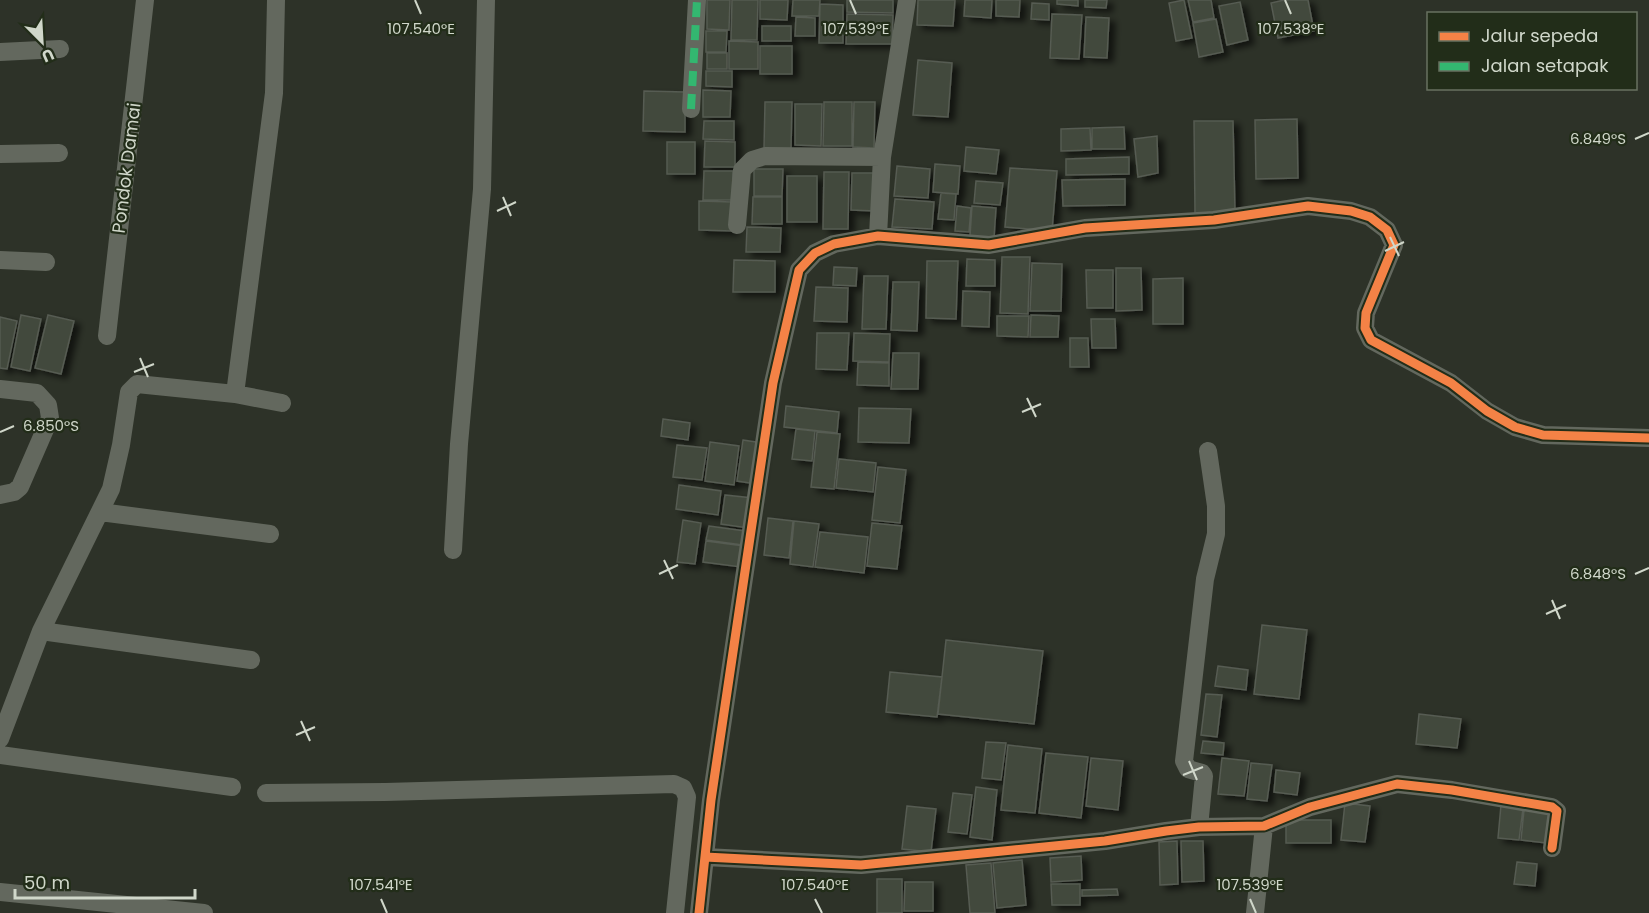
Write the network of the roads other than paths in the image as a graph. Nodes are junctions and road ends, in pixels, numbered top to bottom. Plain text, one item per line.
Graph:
1 (145, 0) edge
2 (276, 0) edge
3 (486, 0) edge
4 (697, 0) edge
5 (908, 0) edge
6 (60, 49) dead end
7 (0, 52) edge
8 (691, 109) dead end
9 (59, 153) dead end
10 (0, 154) edge
11 (882, 157) junction
12 (737, 225) dead end
13 (878, 236) junction
14 (0, 260) edge
15 (46, 262) dead end
16 (107, 336) dead end
17 (0, 389) edge
18 (235, 394) junction
19 (282, 403) dead end
20 (1649, 438) edge
21 (1208, 451) dead end
22 (7, 493) edge
23 (100, 512) junction
24 (270, 534) dead end
25 (453, 550) dead end
26 (41, 631) junction
27 (251, 660) dead end
28 (0, 739) edge
29 (0, 755) edge
30 (232, 787) dead end
31 (266, 793) dead end
32 (1264, 826) junction
33 (1199, 827) junction
34 (1552, 848) dead end
35 (705, 857) junction
36 (0, 892) edge
37 (204, 913) edge
38 (675, 913) edge
39 (699, 913) edge
40 (1255, 913) edge

1 - 16 street, Pondok Damai
2 - 18 street
3 - 25 street
4 - 8 street
5 - 11 street
6 - 7 street
9 - 10 street
11 - 12 street
11 - 13 street
13 - 20 street
13 - 35 street
14 - 15 street
17 - 22 street
18 - 19 street
18 - 23 street
21 - 33 street
23 - 24 street
23 - 26 street
26 - 27 street
26 - 28 street
29 - 30 street
31 - 38 street
32 - 33 street
32 - 34 street
32 - 40 street
33 - 35 street
35 - 39 street
36 - 37 street

